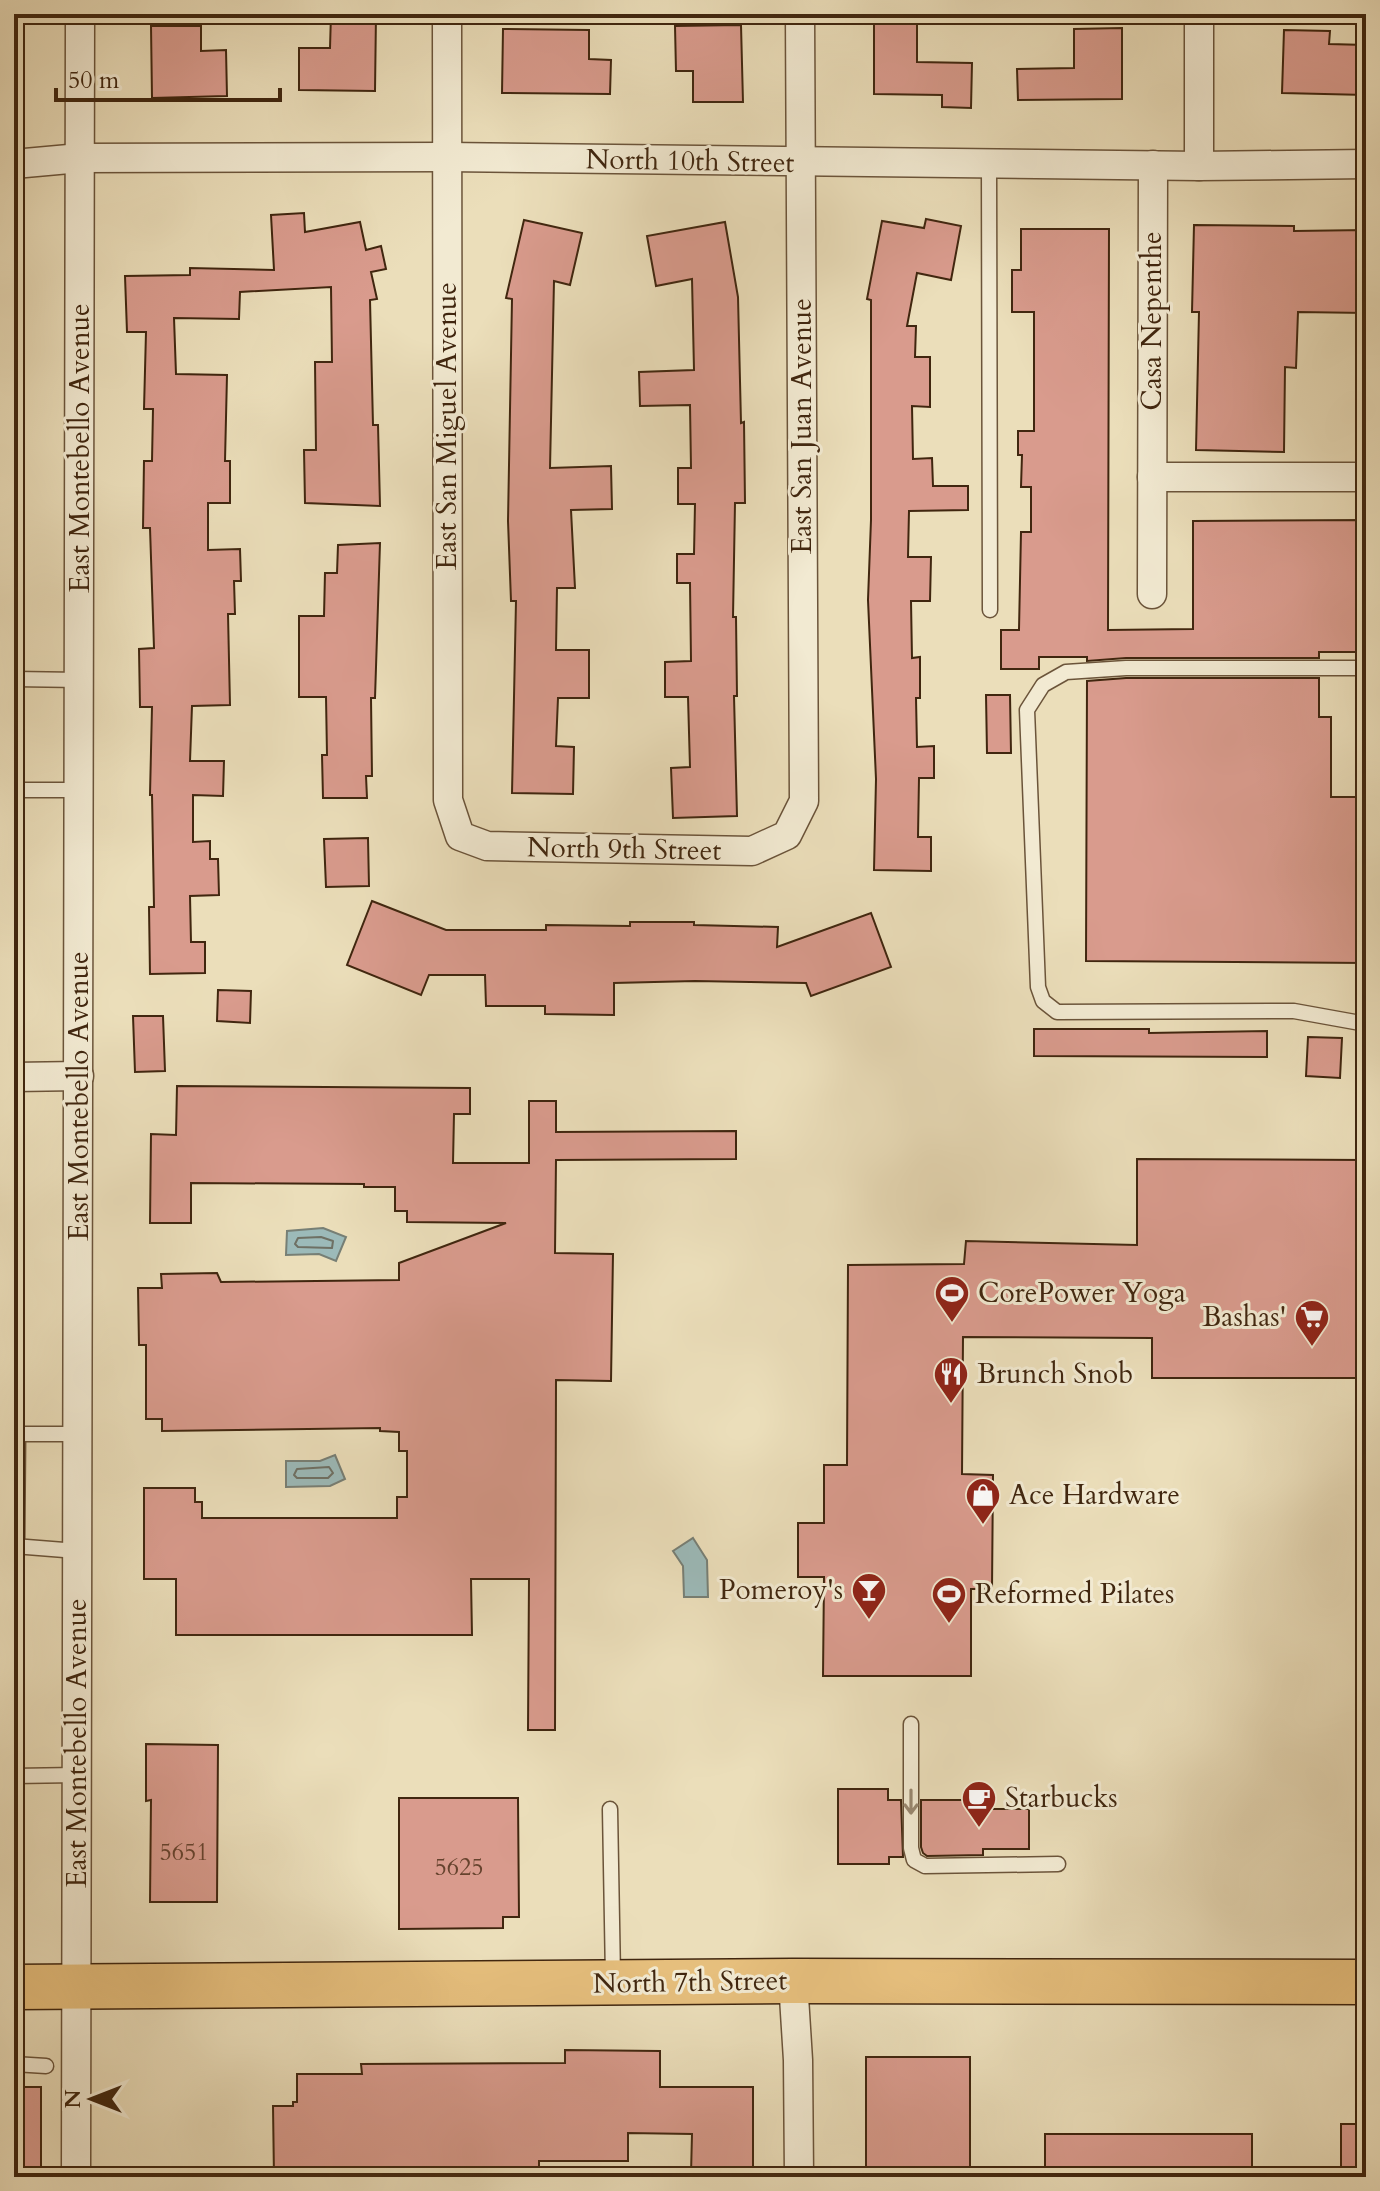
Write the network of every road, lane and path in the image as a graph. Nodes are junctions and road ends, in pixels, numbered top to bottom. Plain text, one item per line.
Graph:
1 (80, 14) edge
2 (447, 14) edge
3 (800, 14) edge
4 (1199, 14) edge
5 (446, 157) junction
6 (80, 158) junction
7 (800, 163) junction
8 (14, 164) edge
9 (989, 164) junction
10 (1366, 164) edge
11 (1153, 165) junction
12 (1199, 166) junction
13 (1152, 477) junction
14 (1366, 477) edge
15 (1152, 594) dead end
16 (990, 610) dead end
17 (1366, 668) edge
18 (14, 679) edge
19 (80, 680) junction
20 (14, 790) edge
21 (80, 790) junction
22 (787, 835) joint
23 (460, 836) joint
24 (1366, 1024) edge
25 (79, 1076) junction
26 (14, 1077) edge
27 (78, 1434) junction
28 (16, 1546) edge
29 (77, 1551) junction
30 (911, 1724) dead end
31 (77, 1775) junction
32 (14, 1776) edge
33 (610, 1809) dead end
34 (1058, 1864) dead end
35 (793, 1981) junction
36 (1366, 1982) edge
37 (613, 1983) junction
38 (14, 1987) edge
39 (76, 1987) junction
40 (14, 2064) edge
41 (46, 2066) dead end
42 (76, 2177) edge
43 (799, 2177) edge

1 - 6 street, East Montebello Avenue
2 - 5 street, East San Miguel Avenue
3 - 7 street, East San Juan Avenue
4 - 12 street
5 - 6 street, North 10th Street
5 - 7 street, North 10th Street
5 - 23 street, East San Miguel Avenue
6 - 8 street, North 10th Street
6 - 19 street, East Montebello Avenue
7 - 9 street, North 10th Street
7 - 22 street, East San Juan Avenue
9 - 11 street, North 10th Street
9 - 16 lane
10 - 12 street, North 10th Street
11 - 12 street, North 10th Street
11 - 13 street, Casa Nepenthe
13 - 14 street
13 - 15 street, Casa Nepenthe
17 - 24 lane
18 - 19 lane
19 - 21 street, East Montebello Avenue
20 - 21 lane
21 - 25 street, East Montebello Avenue
22 - 23 street, North 9th Street
25 - 26 street
25 - 27 street, East Montebello Avenue
27 - 28 lane
27 - 29 street, East Montebello Avenue
28 - 29 lane
29 - 31 street, East Montebello Avenue
30 -> 34 lane
31 - 32 lane
31 - 39 street, East Montebello Avenue
33 - 37 lane
35 - 36 main road, North 7th Street
35 - 37 main road, North 7th Street
35 - 43 street
37 - 39 main road, North 7th Street
38 - 39 main road, North 7th Street
39 - 42 street, East Montebello Avenue
40 - 41 lane

